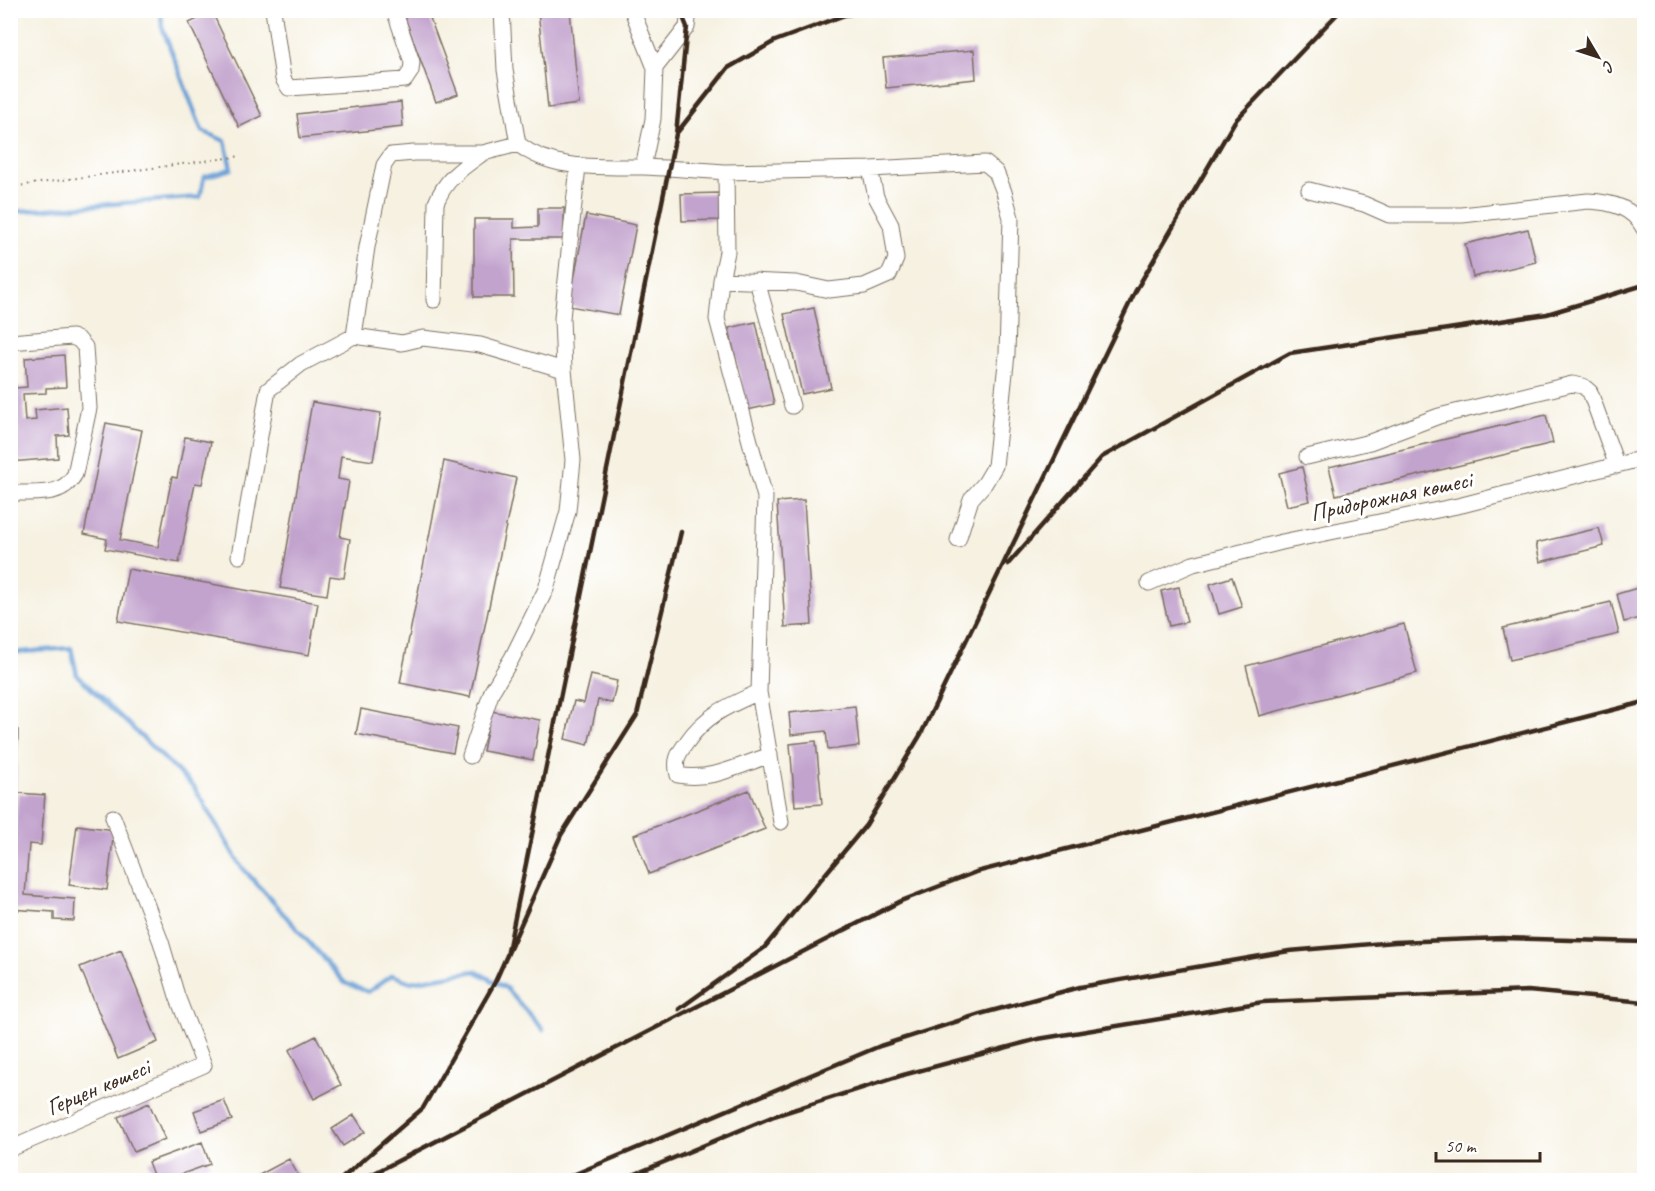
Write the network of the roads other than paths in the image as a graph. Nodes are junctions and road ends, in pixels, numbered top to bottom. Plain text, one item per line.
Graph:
1 (273, 10) edge
2 (394, 10) edge
3 (502, 10) edge
4 (632, 10) edge
5 (689, 10) edge
6 (655, 68) junction
7 (518, 144) junction
8 (483, 153) junction
9 (578, 166) junction
10 (642, 167) junction
11 (870, 170) junction
12 (726, 172) junction
13 (1309, 190) dead end
14 (1644, 229) edge
15 (721, 280) junction
16 (757, 281) junction
17 (434, 300) dead end
18 (354, 336) junction
19 (10, 342) edge
20 (564, 370) junction
21 (792, 406) dead end
22 (1307, 457) dead end
23 (1644, 458) edge
24 (1617, 466) junction
25 (10, 493) edge
26 (957, 540) dead end
27 (239, 556) dead end
28 (1149, 583) dead end
29 (759, 692) junction
30 (770, 755) junction
31 (470, 756) dead end
32 (113, 817) dead end
33 (781, 822) dead end
34 (10, 1149) edge

1 - 2 lane
3 - 7 lane
4 - 6 lane
5 - 6 lane
6 - 10 lane
7 - 8 lane
7 - 9 lane
8 - 17 lane
8 - 18 lane
9 - 10 lane
9 - 20 lane
10 - 12 lane
11 - 12 lane
11 - 16 lane
11 - 26 lane
12 - 15 lane
13 - 14 lane
15 - 16 lane
15 - 29 lane
16 - 21 lane
18 - 20 lane
18 - 27 lane
19 - 25 lane
20 - 31 lane
22 - 24 lane
23 - 24 lane, Придорожная көшесі
24 - 28 lane, Придорожная көшесі
29 - 30 lane
29 - 30 lane
30 - 33 lane
32 - 34 lane, Герцен көшесі

